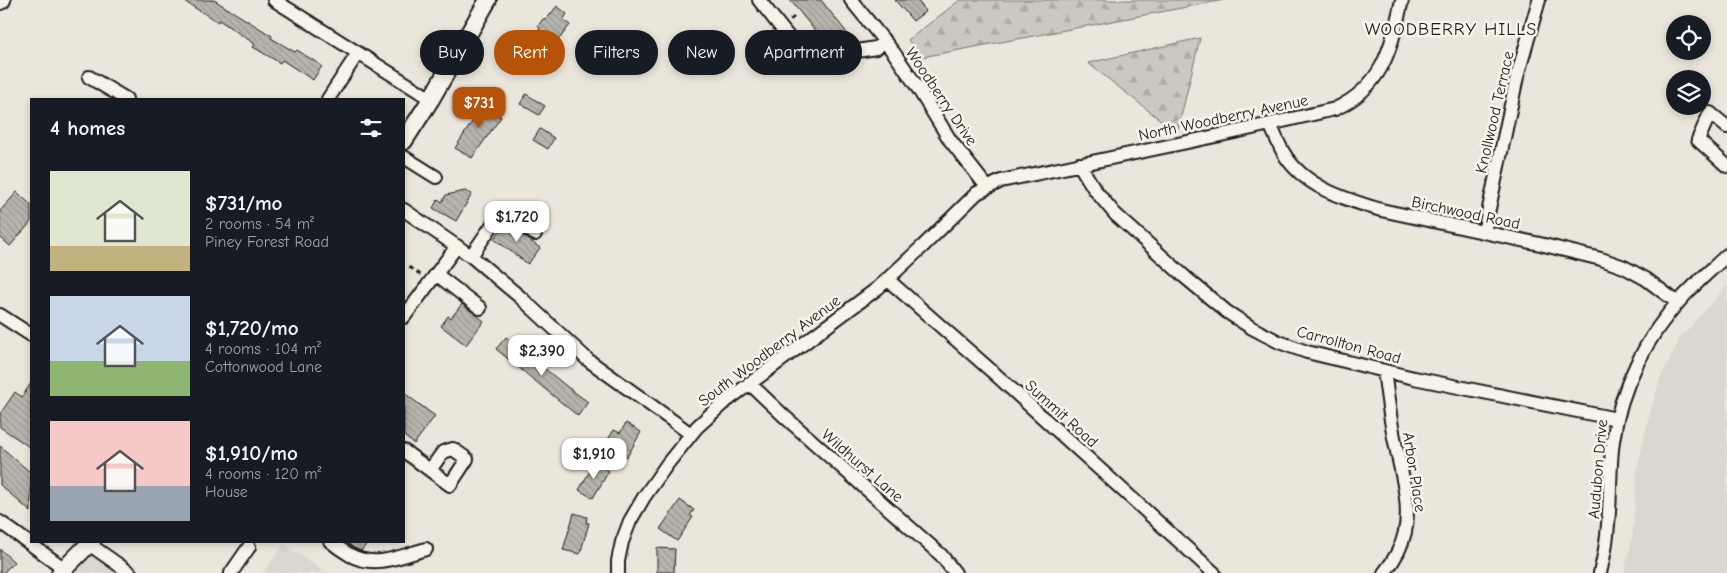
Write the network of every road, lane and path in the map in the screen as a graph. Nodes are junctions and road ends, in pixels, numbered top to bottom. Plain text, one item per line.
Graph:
1 (274, 0) edge
2 (488, 0) edge
3 (759, 0) edge
4 (852, 0) edge
5 (1402, 0) edge
6 (1538, 0) edge
7 (885, 41) junction
8 (358, 53) junction
9 (89, 77) dead end
10 (124, 98) edge
11 (329, 98) edge
12 (431, 99) junction
13 (1270, 124) junction
14 (1727, 127) edge
15 (405, 139) edge
16 (405, 158) edge
17 (1079, 164) junction
18 (1727, 166) edge
19 (436, 177) dead end
20 (987, 188) junction
21 (405, 211) edge
22 (1484, 232) junction
23 (535, 234) dead end
24 (457, 246) junction
25 (1727, 254) edge
26 (471, 256) junction
27 (436, 274) junction
28 (888, 279) junction
29 (1678, 303) junction
30 (480, 308) dead end
31 (0, 315) edge
32 (405, 316) edge
33 (30, 334) edge
34 (1384, 371) junction
35 (749, 384) junction
36 (1617, 419) junction
37 (691, 434) junction
38 (405, 452) edge
39 (430, 470) dead end
40 (2, 527) edge
41 (90, 543) edge
42 (333, 543) edge
43 (249, 548) dead end
44 (426, 549) dead end
45 (63, 571) edge
46 (130, 573) edge
47 (231, 573) edge
48 (618, 573) edge
49 (955, 573) edge
50 (1214, 573) edge
51 (1384, 573) edge
52 (1600, 573) edge

1 - 8 street
2 - 12 main road
3 - 7 street
4 - 7 street, Woodberry Drive
5 - 13 street, North Woodberry Avenue
6 - 22 street, Knollwood Terrace
7 - 20 street, Woodberry Drive
8 - 11 street
8 - 12 street
9 - 10 street
12 - 15 main road
13 - 17 street, North Woodberry Avenue
13 - 22 street, Birchwood Road
14 - 18 street
16 - 19 street
17 - 20 street, North Woodberry Avenue
17 - 34 street, Carrollton Road
20 - 28 street, South Woodberry Avenue
21 - 24 street
22 - 29 street, Birchwood Road
23 - 26 street
24 - 26 street
24 - 27 street
25 - 29 street, Audubon Drive
26 - 37 street
27 - 30 street
27 - 32 street
28 - 35 street, South Woodberry Avenue
28 - 50 street, Summit Road
29 - 36 street, Audubon Drive
31 - 33 street
34 - 36 street, Carrollton Road
34 - 51 street, Arbor Place
35 - 37 street, South Woodberry Avenue
35 - 49 street, Wildhurst Lane
36 - 52 street, Audubon Drive
37 - 48 street, South Woodberry Avenue
38 - 39 street
40 - 45 street
41 - 45 main road
41 - 46 street
42 - 44 street
43 - 47 street

